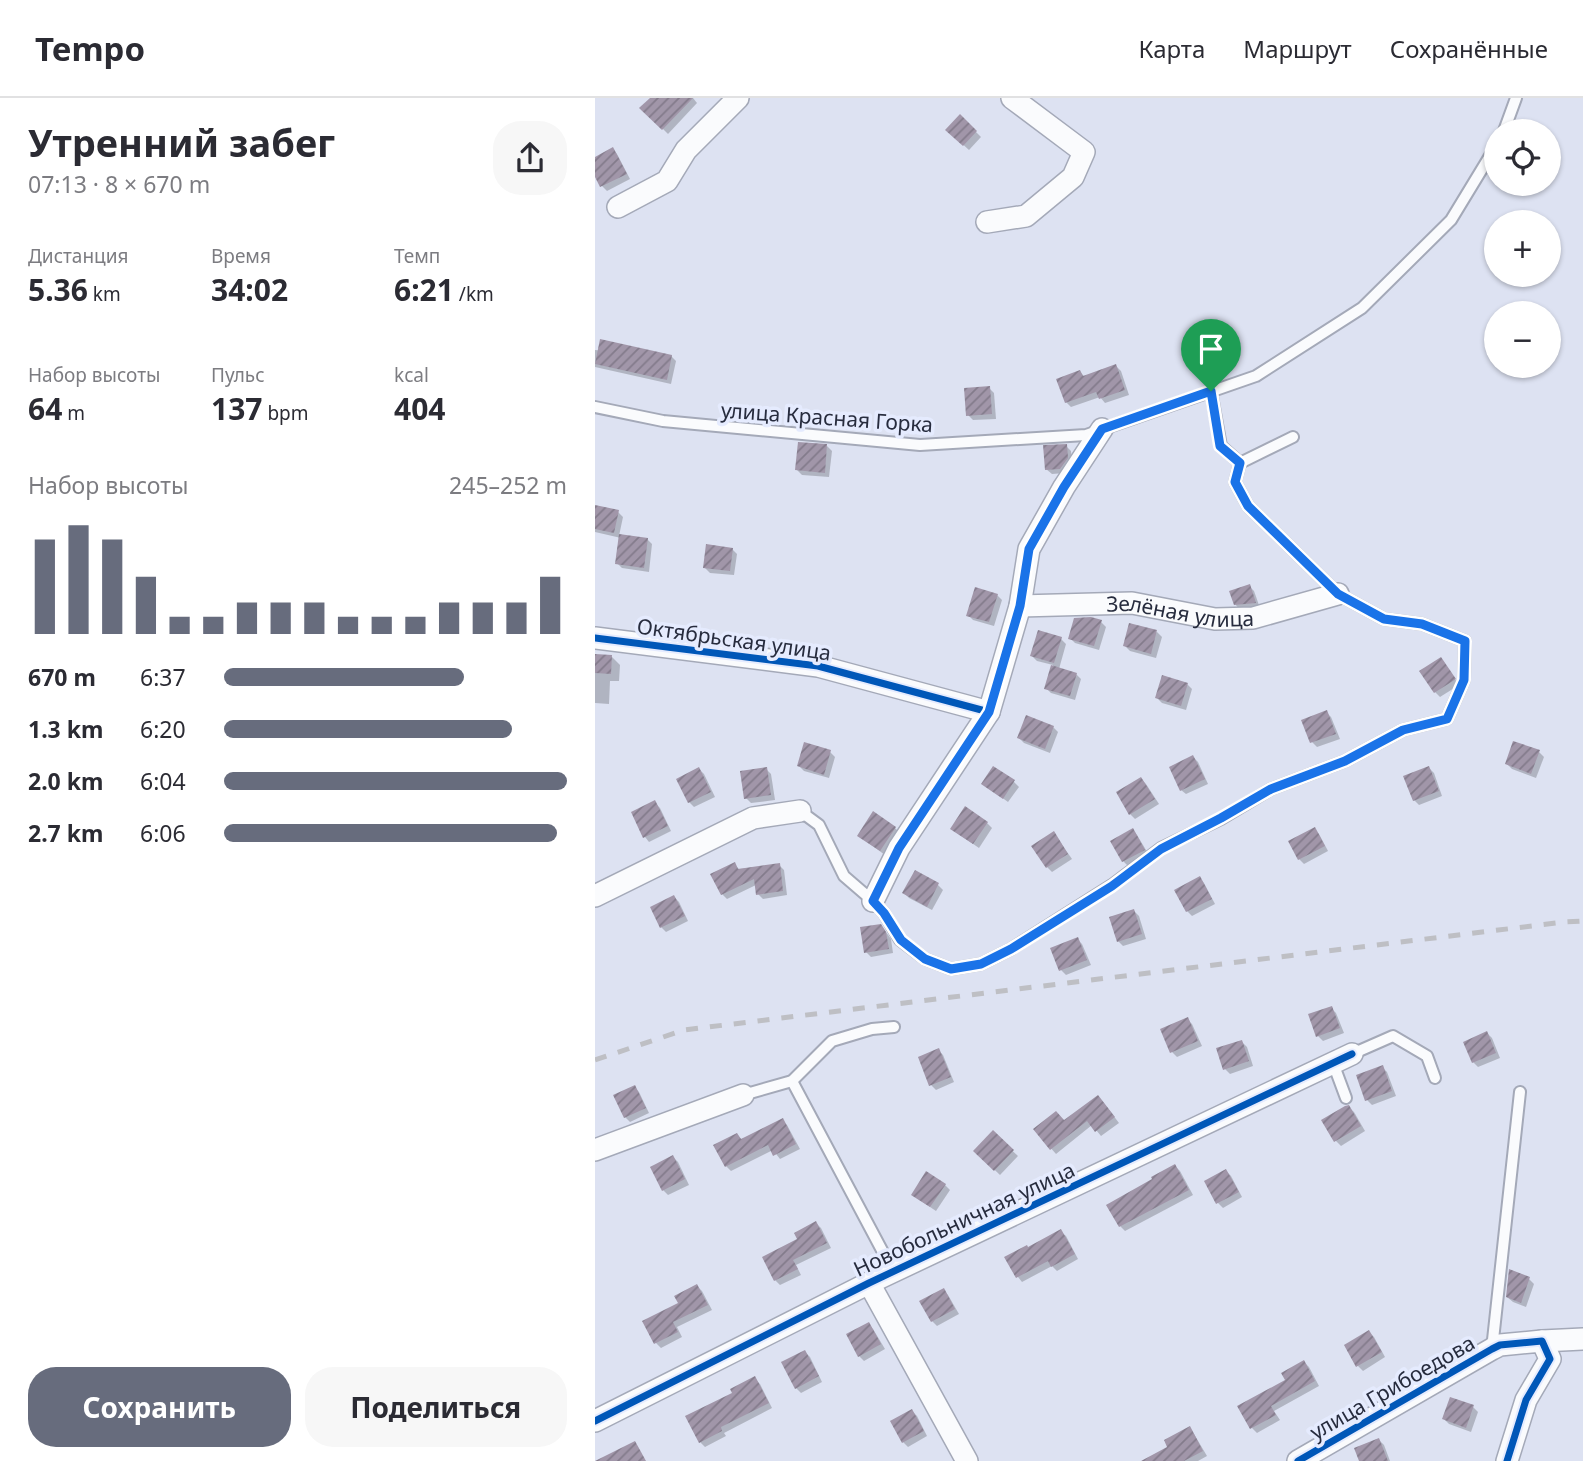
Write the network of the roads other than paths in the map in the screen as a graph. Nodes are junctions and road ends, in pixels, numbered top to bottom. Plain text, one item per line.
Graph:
1 (738, 98) edge
2 (1012, 98) edge
3 (1516, 98) edge
4 (1508, 119) edge
5 (1484, 166) edge
6 (618, 207) dead end
7 (987, 222) dead end
8 (1211, 391) junction
9 (595, 407) edge
10 (1102, 429) junction
11 (1293, 437) dead end
12 (1240, 463) junction
13 (1338, 594) junction
14 (1020, 606) junction
15 (595, 638) edge
16 (989, 712) junction
17 (800, 811) joint
18 (595, 896) edge
19 (873, 901) junction
20 (894, 1027) dead end
21 (1342, 1059) junction
22 (1435, 1078) dead end
23 (792, 1082) junction
24 (1520, 1092) dead end
25 (743, 1095) joint
26 (1346, 1098) dead end
27 (595, 1150) edge
28 (893, 1271) junction
29 (869, 1283) junction
30 (1583, 1339) edge
31 (1542, 1341) junction
32 (1492, 1349) junction
33 (595, 1421) edge
34 (967, 1461) edge
35 (1298, 1461) edge
36 (1507, 1461) edge

1 - 6 street
2 - 7 street
3 - 4 lane
5 - 8 lane, улица Красная Горка
8 - 10 lane, улица Красная Горка
8 - 12 lane
9 - 10 lane, улица Красная Горка
10 - 14 street
11 - 12 lane
12 - 13 lane
13 - 14 street, Зелёная улица
13 - 19 lane
14 - 16 street
15 - 16 street, Октябрьская улица
16 - 19 street
17 - 18 street
17 - 19 lane
20 - 23 lane
21 - 22 lane
21 - 26 lane
21 - 28 street, Новобольничная улица
23 - 25 lane
23 - 28 lane
24 - 32 lane
25 - 27 street
28 - 29 street, Новобольничная улица
29 - 33 street, Новобольничная улица
29 - 34 street
30 - 31 street, улица Грибоедова
31 - 32 street, улица Грибоедова
31 - 36 street
32 - 35 street, улица Грибоедова

